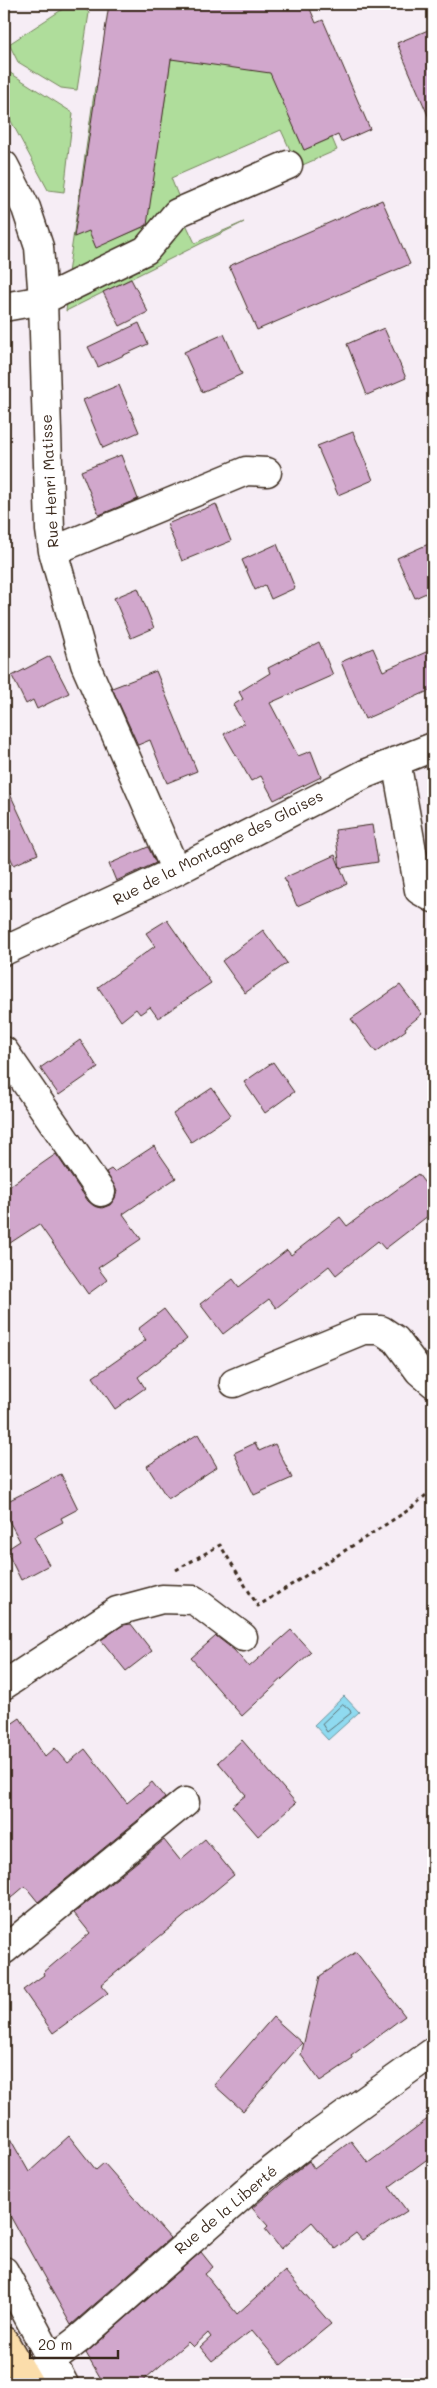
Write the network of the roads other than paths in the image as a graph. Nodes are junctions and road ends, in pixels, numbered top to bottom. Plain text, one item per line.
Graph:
1 (288, 164) dead end
2 (4, 165) edge
3 (43, 300) junction
4 (4, 307) edge
5 (267, 472) dead end
6 (53, 551) junction
7 (433, 747) edge
8 (396, 761) junction
9 (176, 871) junction
10 (433, 898) edge
11 (4, 951) edge
12 (4, 1051) edge
13 (101, 1192) dead end
14 (433, 1383) edge
15 (234, 1384) dead end
16 (243, 1637) dead end
17 (4, 1685) edge
18 (185, 1802) dead end
19 (4, 1950) edge
20 (433, 2052) edge
21 (4, 2271) edge
22 (4, 2341) edge
23 (58, 2373) edge
24 (28, 2382) edge

1 - 3 street
2 - 3 street, Rue Henri Matisse
3 - 4 street
3 - 6 street, Rue Henri Matisse
5 - 6 street
6 - 9 street, Rue Henri Matisse
7 - 8 street, Rue de la Montagne des Glaises
8 - 9 street, Rue de la Montagne des Glaises
8 - 10 street
9 - 11 street, Rue de la Montagne des Glaises
12 - 13 street
14 - 15 street
16 - 17 street
18 - 19 street
20 - 23 street, Rue de la Liberté
21 - 23 street
22 - 24 main road
23 - 24 street, Rue de la Liberté

